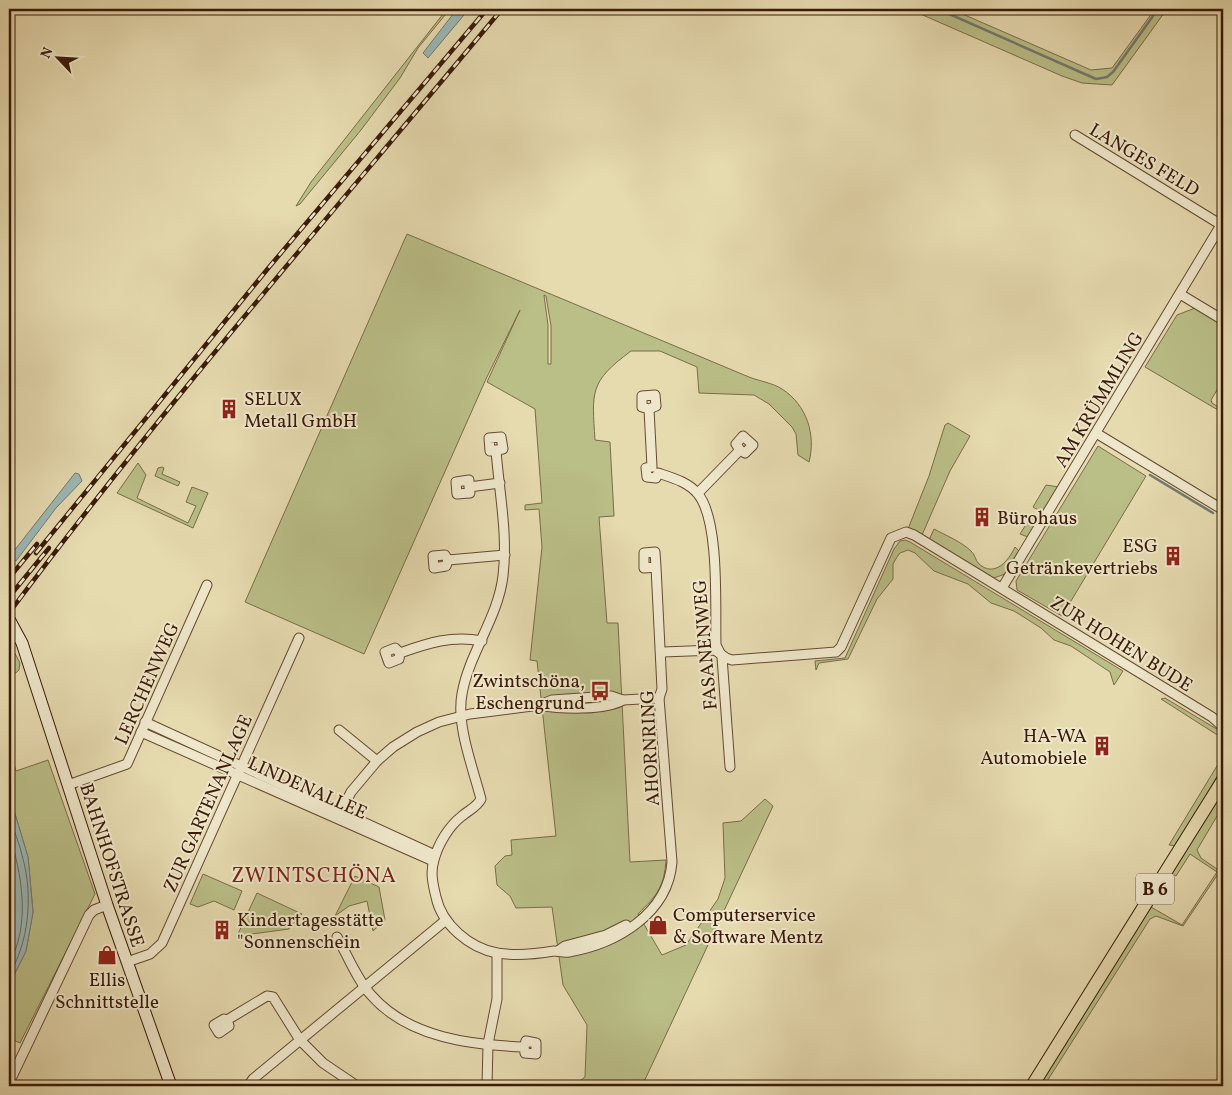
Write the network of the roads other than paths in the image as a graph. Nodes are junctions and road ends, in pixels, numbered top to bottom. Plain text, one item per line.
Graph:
1 (1075, 136) dead end
2 (1222, 226) edge
3 (1180, 294) junction
4 (1223, 320) edge
5 (649, 409) dead end
6 (1096, 433) junction
7 (496, 450) dead end
8 (740, 450) dead end
9 (655, 470) junction
10 (647, 478) dead end
11 (500, 483) junction
12 (469, 487) dead end
13 (698, 494) junction
14 (1223, 507) edge
15 (505, 555) junction
16 (448, 560) dead end
17 (656, 567) dead end
18 (207, 585) dead end
19 (1002, 588) junction
20 (9, 619) edge
21 (9, 628) edge
22 (299, 638) dead end
23 (482, 642) junction
24 (400, 653) dead end
25 (25, 654) junction
26 (721, 654) junction
27 (661, 655) junction
28 (659, 698) junction
29 (460, 716) junction
30 (1212, 717) junction
31 (1223, 720) edge
32 (146, 722) junction
33 (1223, 727) edge
34 (339, 730) dead end
35 (141, 732) junction
36 (377, 761) junction
37 (730, 767) dead end
38 (239, 770) junction
39 (1223, 780) edge
40 (68, 785) junction
41 (339, 815) junction
42 (434, 858) junction
43 (107, 905) junction
44 (446, 920) junction
45 (336, 937) dead end
46 (497, 953) junction
47 (127, 962) junction
48 (364, 987) junction
49 (227, 1020) dead end
50 (300, 1040) junction
51 (488, 1044) junction
52 (524, 1047) dead end
53 (9, 1083) edge
54 (170, 1086) edge
55 (248, 1086) edge
56 (357, 1086) edge
57 (487, 1086) edge
58 (1032, 1086) edge

1 - 2 street, LANGES FELD
2 - 3 street, AM KRÜMMLING
3 - 4 street
3 - 6 street, AM KRÜMMLING
5 - 9 street
6 - 14 street
6 - 19 street, AM KRÜMMLING
7 - 11 street
8 - 13 street
9 - 10 street
9 - 13 street, FASANENWEG
11 - 12 street
11 - 15 street
13 - 26 street, FASANENWEG
15 - 16 street
15 - 23 street
17 - 27 street, AHORNRING
18 - 32 street, LERCHENWEG
19 - 26 street, ZUR HOHEN BUDE
19 - 30 street, ZUR HOHEN BUDE
20 - 25 street, BAHNHOFSTRASSE
21 - 25 street, BAHNHOFSTRASSE
22 - 38 street, ZUR GARTENANLAGE
23 - 24 street
23 - 29 street
25 - 40 street, BAHNHOFSTRASSE
26 - 27 street
26 - 37 street, FASANENWEG
27 - 28 street, AHORNRING
28 - 29 street
28 - 46 street, AHORNRING
29 - 36 street
29 - 42 street, AHORNRING
30 - 31 street, ZUR HOHEN BUDE
30 - 33 street, ZUR HOHEN BUDE
32 - 35 street, LERCHENWEG
32 - 38 street, LINDENALLEE
34 - 36 street
35 - 38 street, LINDENALLEE
35 - 40 street, LERCHENWEG
36 - 41 street
38 - 41 street, LINDENALLEE
38 - 47 street, ZUR GARTENANLAGE
39 - 58 main road, B 6
40 - 43 street, BAHNHOFSTRASSE
41 - 42 street, LINDENALLEE
42 - 44 street, AHORNRING
43 - 47 street, BAHNHOFSTRASSE
43 - 53 street
44 - 46 street, AHORNRING
44 - 48 street
45 - 48 street
46 - 51 street
47 - 54 street, BAHNHOFSTRASSE
48 - 50 street
48 - 51 street
49 - 50 street
50 - 55 street
50 - 56 street
51 - 52 street
51 - 57 street

